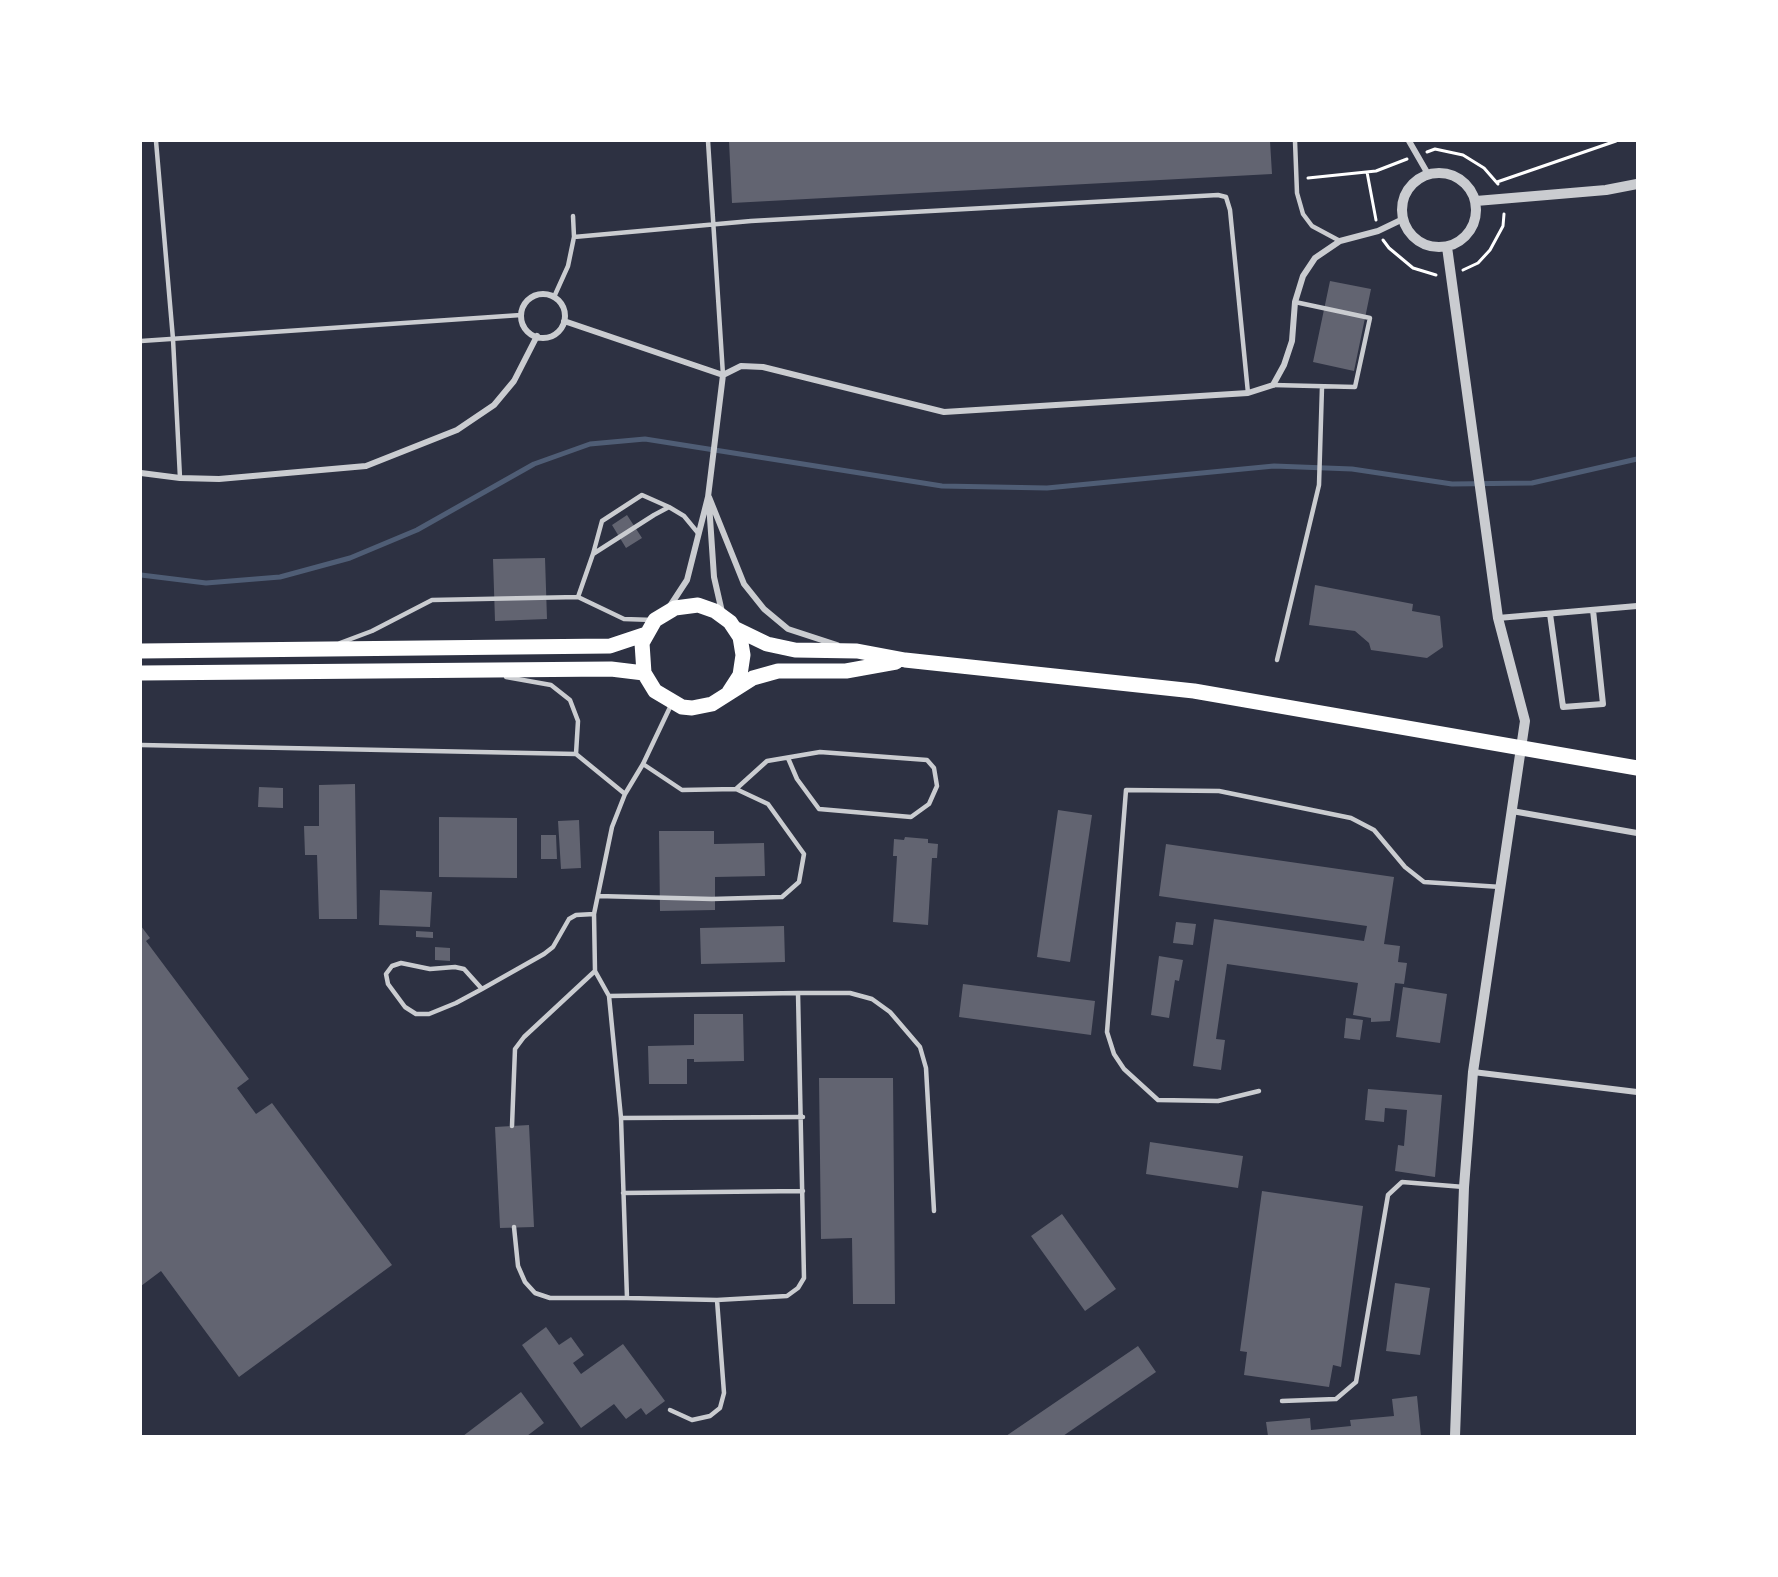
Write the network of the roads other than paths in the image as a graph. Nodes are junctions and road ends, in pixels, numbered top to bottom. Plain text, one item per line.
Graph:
1 (156, 141) edge
2 (708, 141) edge
3 (1294, 141) edge
4 (1409, 141) edge
5 (1428, 174) junction
6 (1637, 184) edge
7 (1476, 201) junction
8 (573, 216) dead end
9 (1403, 219) junction
10 (713, 225) junction
11 (574, 237) junction
12 (1340, 241) junction
13 (1447, 247) junction
14 (554, 297) junction
15 (1295, 302) junction
16 (521, 315) junction
17 (564, 321) junction
18 (537, 336) junction
19 (173, 339) junction
20 (141, 341) edge
21 (723, 375) junction
22 (1273, 385) junction
23 (1322, 387) junction
24 (1248, 393) junction
25 (141, 474) edge
26 (180, 478) junction
27 (708, 497) junction
28 (669, 507) junction
29 (698, 533) junction
30 (593, 554) junction
31 (578, 597) junction
32 (1637, 606) edge
33 (1593, 610) junction
34 (1550, 614) junction
35 (723, 615) junction
36 (660, 617) junction
37 (1498, 618) junction
38 (736, 629) junction
39 (646, 634) junction
40 (319, 650) junction
41 (141, 651) edge
42 (857, 651) junction
43 (905, 660) junction
44 (1277, 660) dead end
45 (467, 670) junction
46 (141, 673) edge
47 (644, 673) junction
48 (729, 692) junction
49 (672, 704) junction
50 (141, 745) edge
51 (1521, 747) junction
52 (576, 754) junction
53 (788, 758) junction
54 (643, 764) junction
55 (1637, 768) edge
56 (736, 789) junction
57 (625, 794) junction
58 (1512, 812) junction
59 (1637, 833) edge
60 (1501, 887) junction
61 (598, 896) junction
62 (594, 914) junction
63 (595, 971) junction
64 (482, 989) junction
65 (798, 993) junction
66 (609, 996) junction
67 (1473, 1072) junction
68 (1259, 1090) dead end
69 (1637, 1092) edge
70 (802, 1117) junction
71 (621, 1118) junction
72 (512, 1126) dead end
73 (1464, 1187) junction
74 (803, 1191) junction
75 (623, 1193) junction
76 (934, 1211) dead end
77 (514, 1227) dead end
78 (627, 1298) junction
79 (717, 1300) junction
80 (1282, 1401) dead end
81 (670, 1410) dead end
82 (1455, 1436) edge

1 - 19 lane
2 - 10 lane
3 - 12 lane
4 - 5 street
5 - 7 street
5 - 9 street
6 - 7 street
7 - 13 street
8 - 11 lane
9 - 12 street
9 - 13 street
10 - 11 lane
10 - 21 lane
10 - 24 lane
11 - 14 lane
12 - 15 street
13 - 37 street
14 - 16 street
14 - 17 street
15 - 22 street
15 - 23 lane
16 - 18 street
16 - 19 lane
17 - 18 street
17 - 21 street
18 - 26 street
19 - 20 lane
19 - 26 lane
21 - 24 street
21 - 27 street
22 - 23 lane
22 - 24 street
23 - 44 lane
25 - 26 street
27 - 29 street
27 - 35 street
27 - 42 street
28 - 29 lane
28 - 30 lane
28 - 30 lane
29 - 36 street
30 - 31 lane
31 - 36 lane
31 - 40 lane
32 - 33 street
33 - 34 street
33 - 34 street
34 - 37 street
35 - 36 main road
35 - 38 main road
36 - 39 main road
37 - 51 street
38 - 42 main road
38 - 48 main road
39 - 40 main road
39 - 47 main road
40 - 41 main road
42 - 43 main road
43 - 48 main road
43 - 51 main road
45 - 46 main road
45 - 47 main road
45 - 52 lane
47 - 49 main road
48 - 49 main road
49 - 54 lane
50 - 52 lane
51 - 55 main road
51 - 58 street
52 - 57 lane
53 - 53 lane
53 - 56 lane
54 - 56 lane
54 - 57 lane
56 - 61 lane
57 - 61 lane
58 - 59 street
58 - 60 street
60 - 67 street
60 - 68 lane
61 - 62 lane
62 - 63 lane
62 - 64 lane
63 - 66 lane
63 - 72 lane
64 - 64 lane
65 - 66 lane
65 - 70 lane
65 - 76 lane
66 - 71 lane
67 - 69 street
67 - 73 street
70 - 71 lane
70 - 74 lane
71 - 75 lane
73 - 80 lane
73 - 82 street
74 - 75 lane
74 - 79 lane
75 - 78 lane
77 - 78 lane
78 - 79 lane
79 - 81 lane

